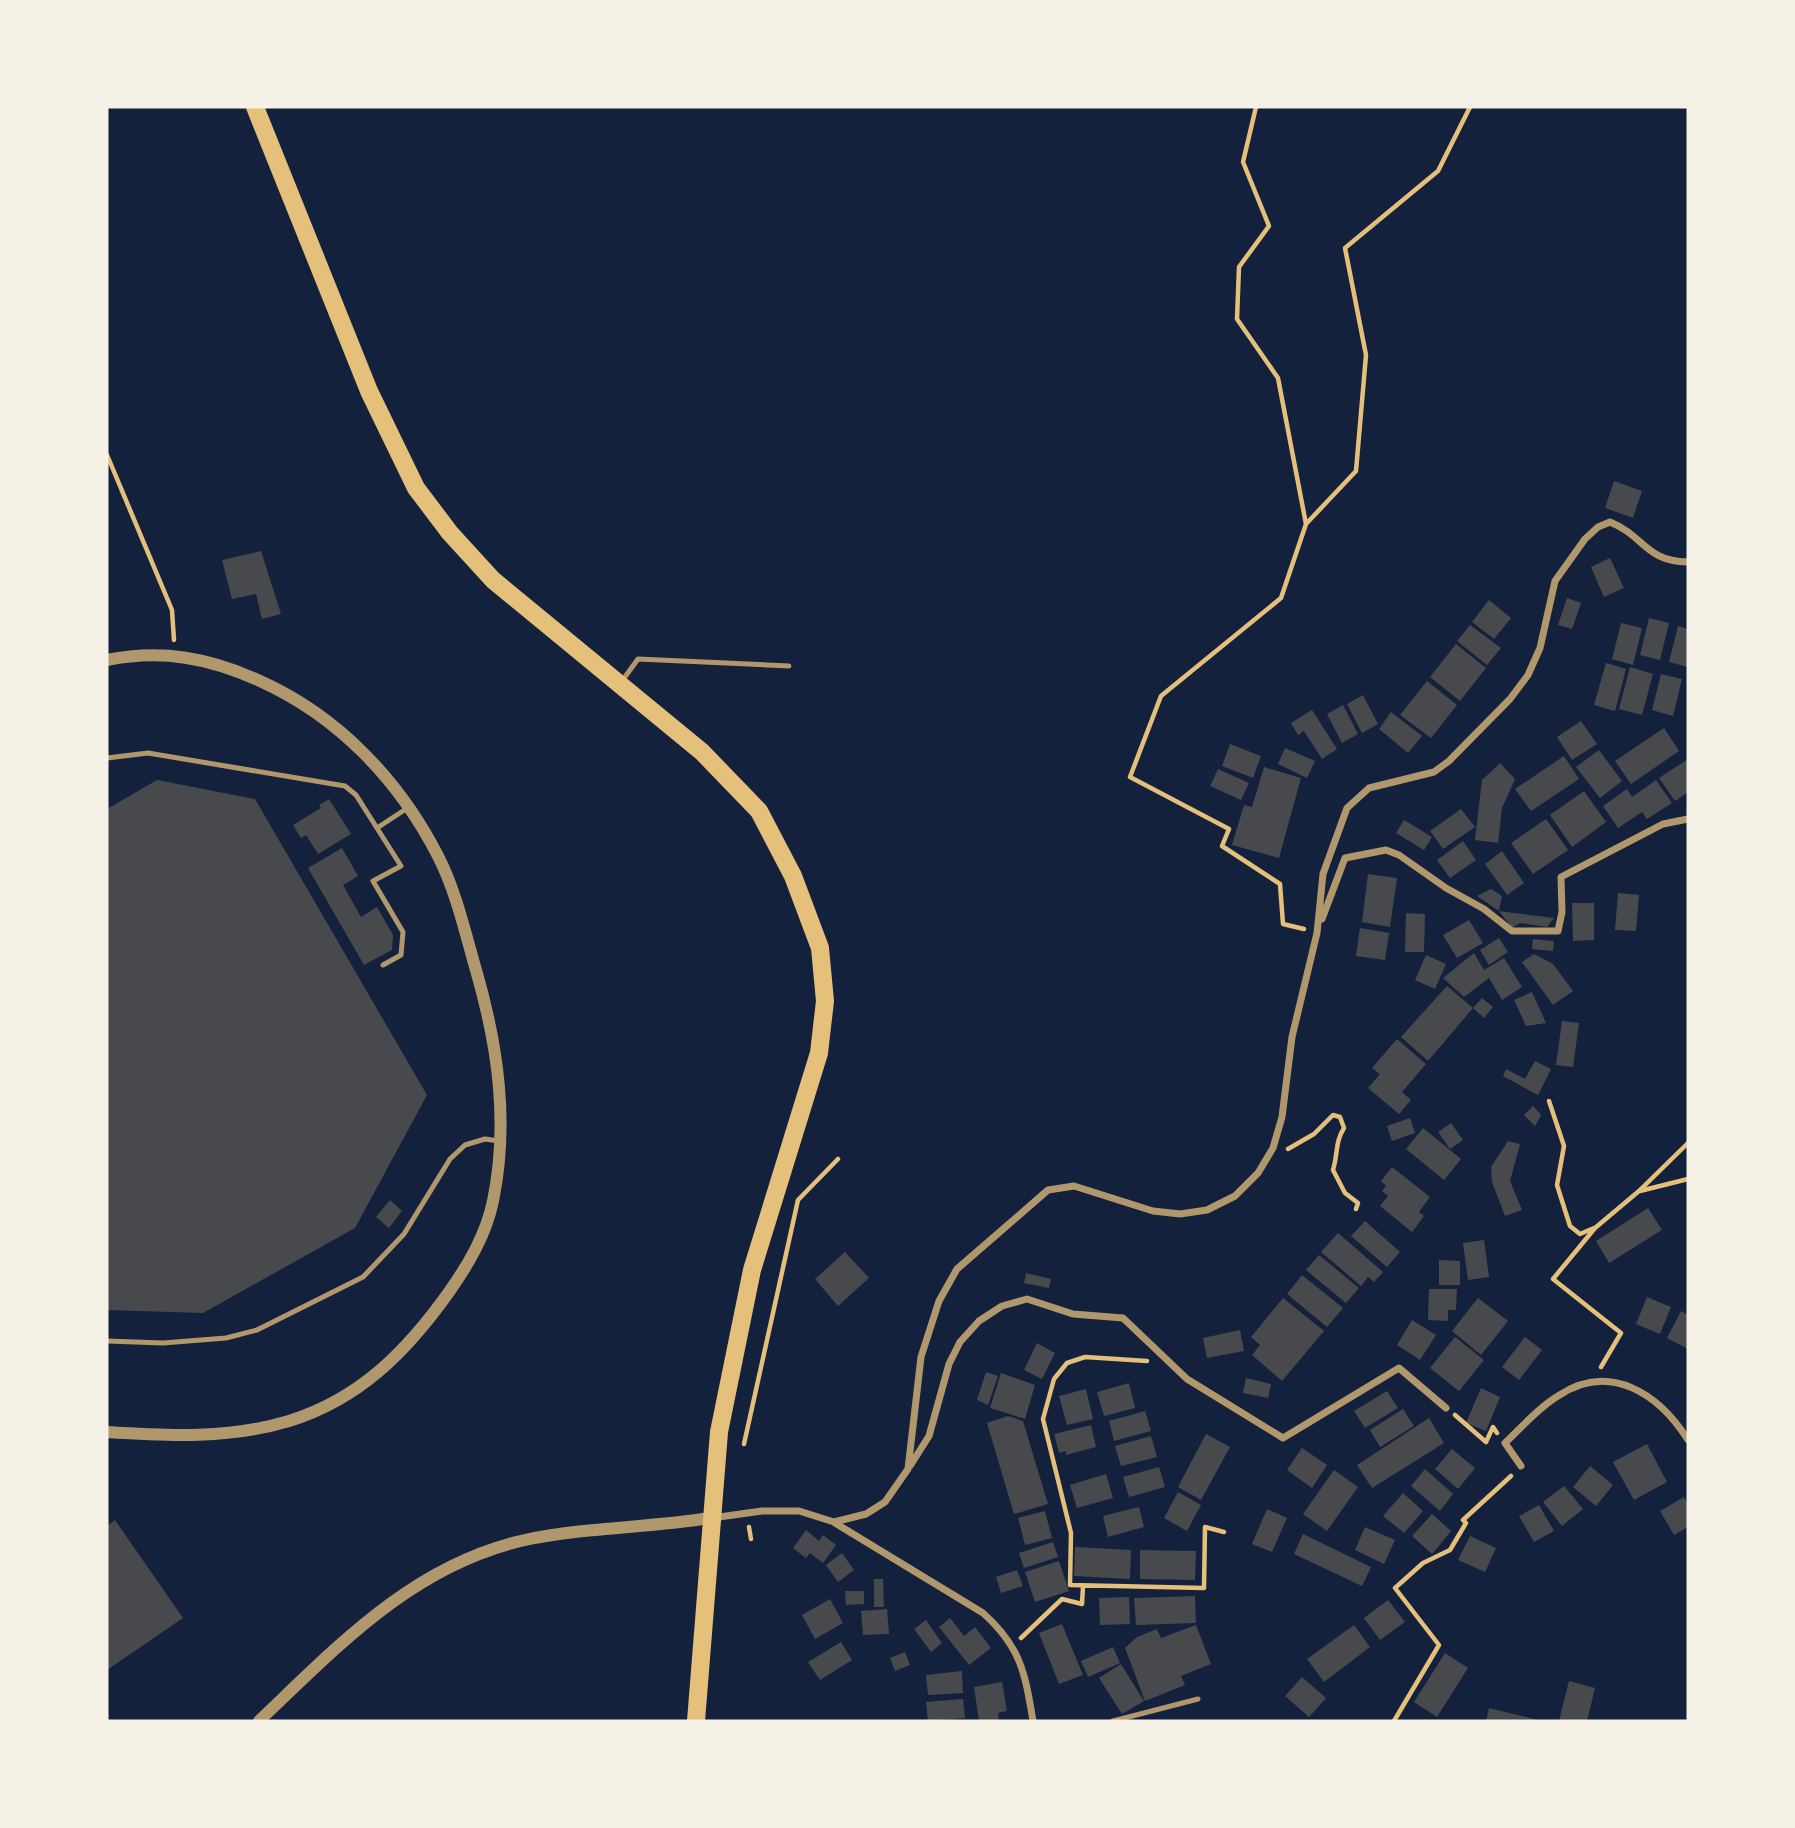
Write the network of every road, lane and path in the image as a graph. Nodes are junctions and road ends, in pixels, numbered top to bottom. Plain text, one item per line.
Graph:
1 (255, 107) edge
2 (1256, 107) edge
3 (1470, 107) edge
4 (107, 455) edge
5 (1306, 524) junction
6 (1688, 562) edge
7 (175, 654) junction
8 (107, 660) edge
9 (789, 666) dead end
10 (619, 684) junction
11 (107, 758) edge
12 (409, 807) junction
13 (1688, 819) edge
14 (377, 828) junction
15 (1317, 933) junction
16 (383, 965) dead end
17 (1549, 1101) dead end
18 (501, 1142) junction
19 (1688, 1143) edge
20 (1291, 1149) dead end
21 (838, 1160) dead end
22 (1688, 1179) edge
23 (1639, 1191) junction
24 (1356, 1209) dead end
25 (1595, 1228) junction
26 (107, 1341) edge
27 (1170, 1363) junction
28 (1594, 1380) junction
29 (1446, 1408) joint
30 (107, 1432) edge
31 (1688, 1440) edge
32 (1505, 1443) junction
33 (744, 1444) dead end
34 (1521, 1466) joint
35 (908, 1469) junction
36 (710, 1518) junction
37 (834, 1522) junction
38 (1224, 1532) dead end
39 (1083, 1586) junction
40 (1014, 1647) junction
41 (1198, 1699) dead end
42 (259, 1721) edge
43 (696, 1721) edge
44 (1033, 1721) edge
45 (1113, 1721) edge
46 (1394, 1721) edge

1 - 10 main road
2 - 5 path
3 - 5 path
4 - 7 path
5 - 15 path
6 - 15 street
7 - 8 street
7 - 12 street
9 - 10 lane
10 - 36 main road
11 - 14 lane
12 - 14 lane
12 - 18 street
13 - 15 street
14 - 16 lane
15 - 35 street
17 - 25 path
18 - 26 lane
18 - 30 street
19 - 23 path
20 - 24 path
21 - 33 path
22 - 23 path
23 - 25 path
25 - 28 path
27 - 29 street
27 - 35 street
27 - 39 path
28 - 31 street
28 - 32 street
29 - 32 path
32 - 34 street
34 - 46 path
35 - 37 street
36 - 37 street
36 - 42 street
36 - 43 main road
37 - 40 street
38 - 39 path
39 - 40 path
40 - 44 street
41 - 45 lane

